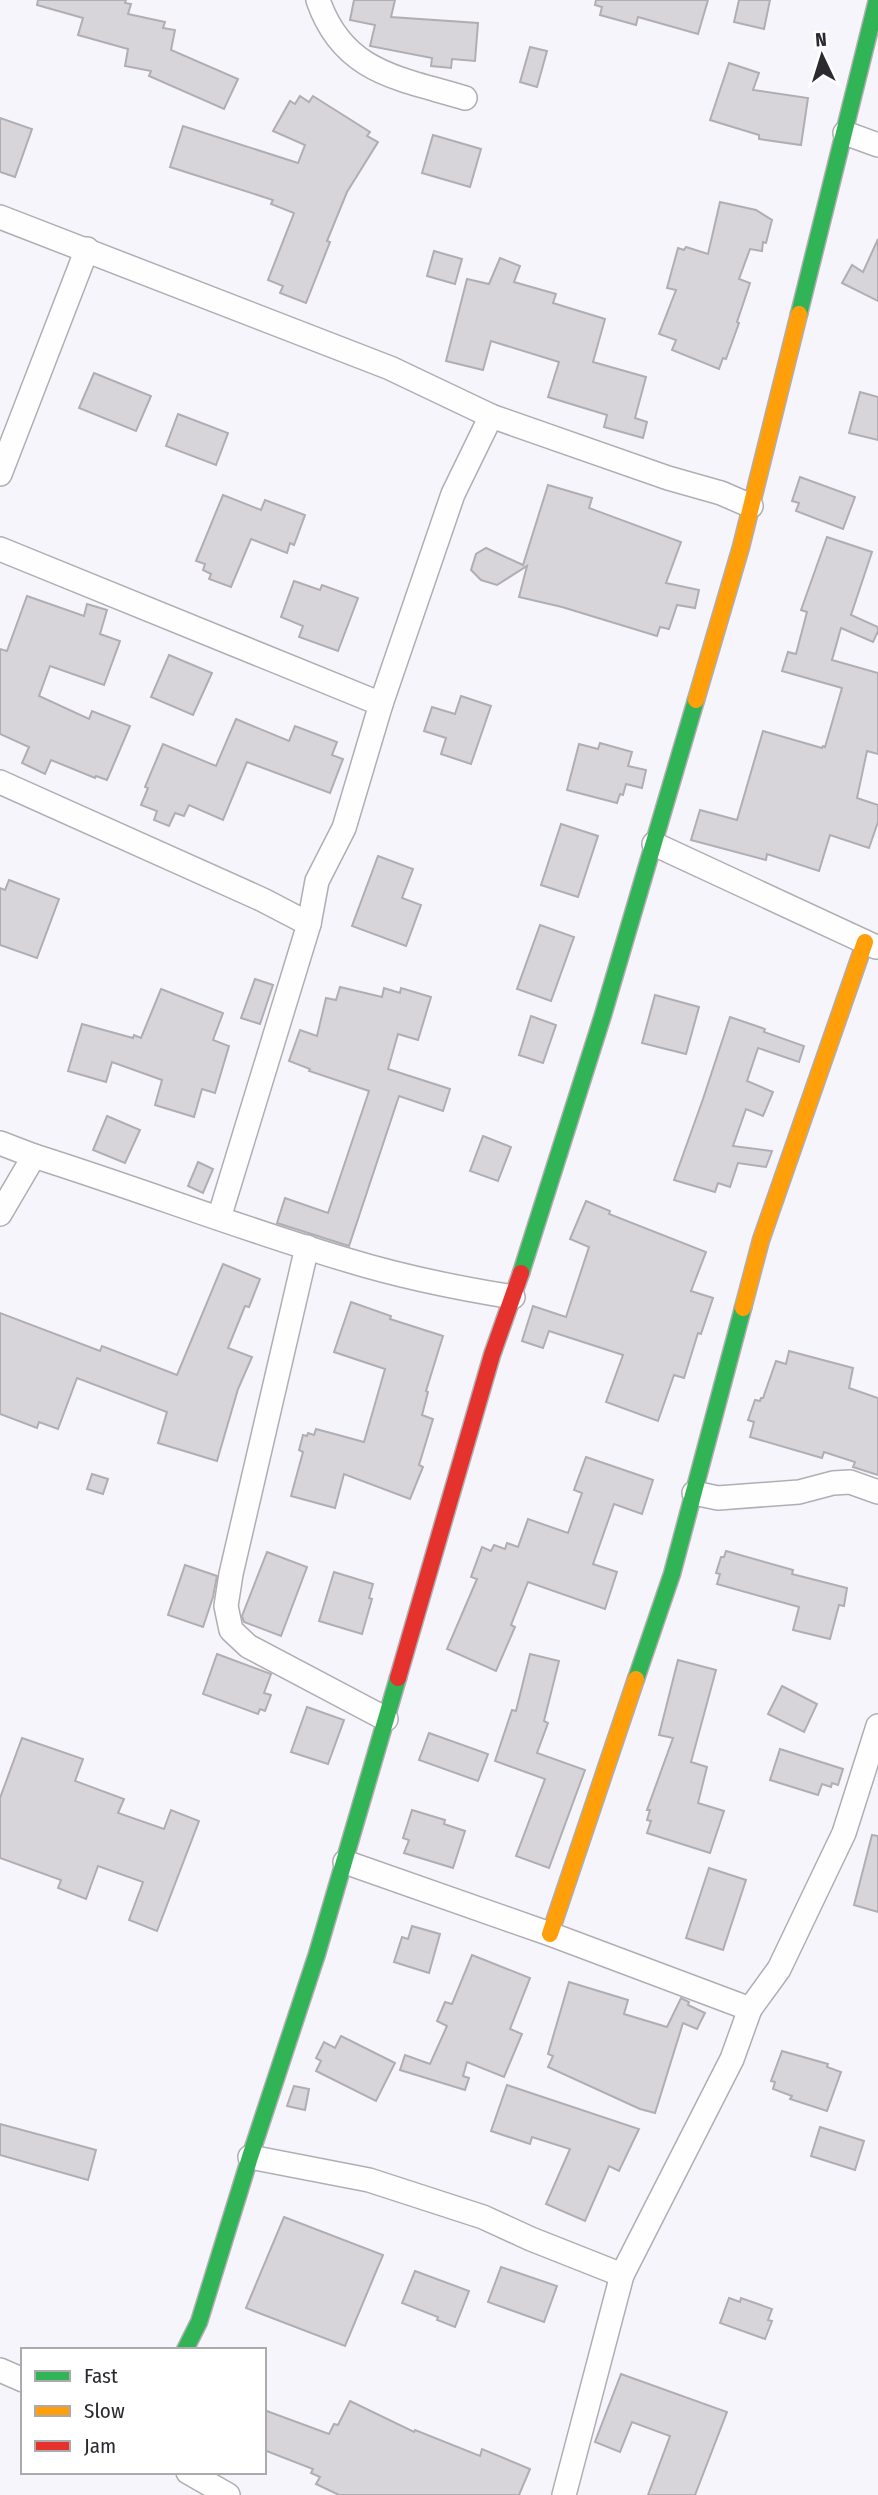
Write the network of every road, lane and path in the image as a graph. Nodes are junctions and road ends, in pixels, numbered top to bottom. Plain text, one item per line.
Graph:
1 (318, 0) edge
2 (877, 0) edge
3 (465, 98) dead end
4 (845, 133) junction
5 (878, 145) edge
6 (0, 217) edge
7 (87, 249) junction
8 (491, 416) junction
9 (0, 474) edge
10 (751, 506) junction
11 (0, 549) edge
12 (381, 704) junction
13 (0, 782) edge
14 (654, 844) junction
15 (310, 924) junction
16 (871, 945) edge
17 (0, 1143) edge
18 (34, 1156) junction
19 (0, 1214) edge
20 (219, 1217) junction
21 (307, 1247) junction
22 (513, 1297) junction
23 (878, 1492) edge
24 (694, 1493) junction
25 (386, 1719) junction
26 (878, 1726) edge
27 (345, 1862) junction
28 (550, 1934) junction
29 (750, 2009) junction
30 (250, 2157) junction
31 (622, 2275) junction
32 (186, 2348) edge
33 (0, 2370) edge
34 (21, 2379) edge
35 (191, 2474) edge
36 (228, 2495) edge
37 (564, 2495) edge

1 - 3 street
2 - 4 street
4 - 5 street
4 - 10 street
6 - 7 street
7 - 8 street
7 - 9 street
8 - 10 street
8 - 12 street
10 - 14 street
11 - 12 street
12 - 15 street
13 - 15 street
14 - 16 street
14 - 22 street
15 - 20 street
16 - 24 street
17 - 18 street
18 - 19 street
18 - 20 street
20 - 21 street
21 - 22 street
21 - 25 street
22 - 25 street
23 - 24 street
24 - 28 street
25 - 27 street
26 - 29 street
27 - 28 street
27 - 30 street
28 - 29 street
29 - 31 street
30 - 31 street
30 - 32 street
31 - 37 street
33 - 34 street
35 - 36 street

